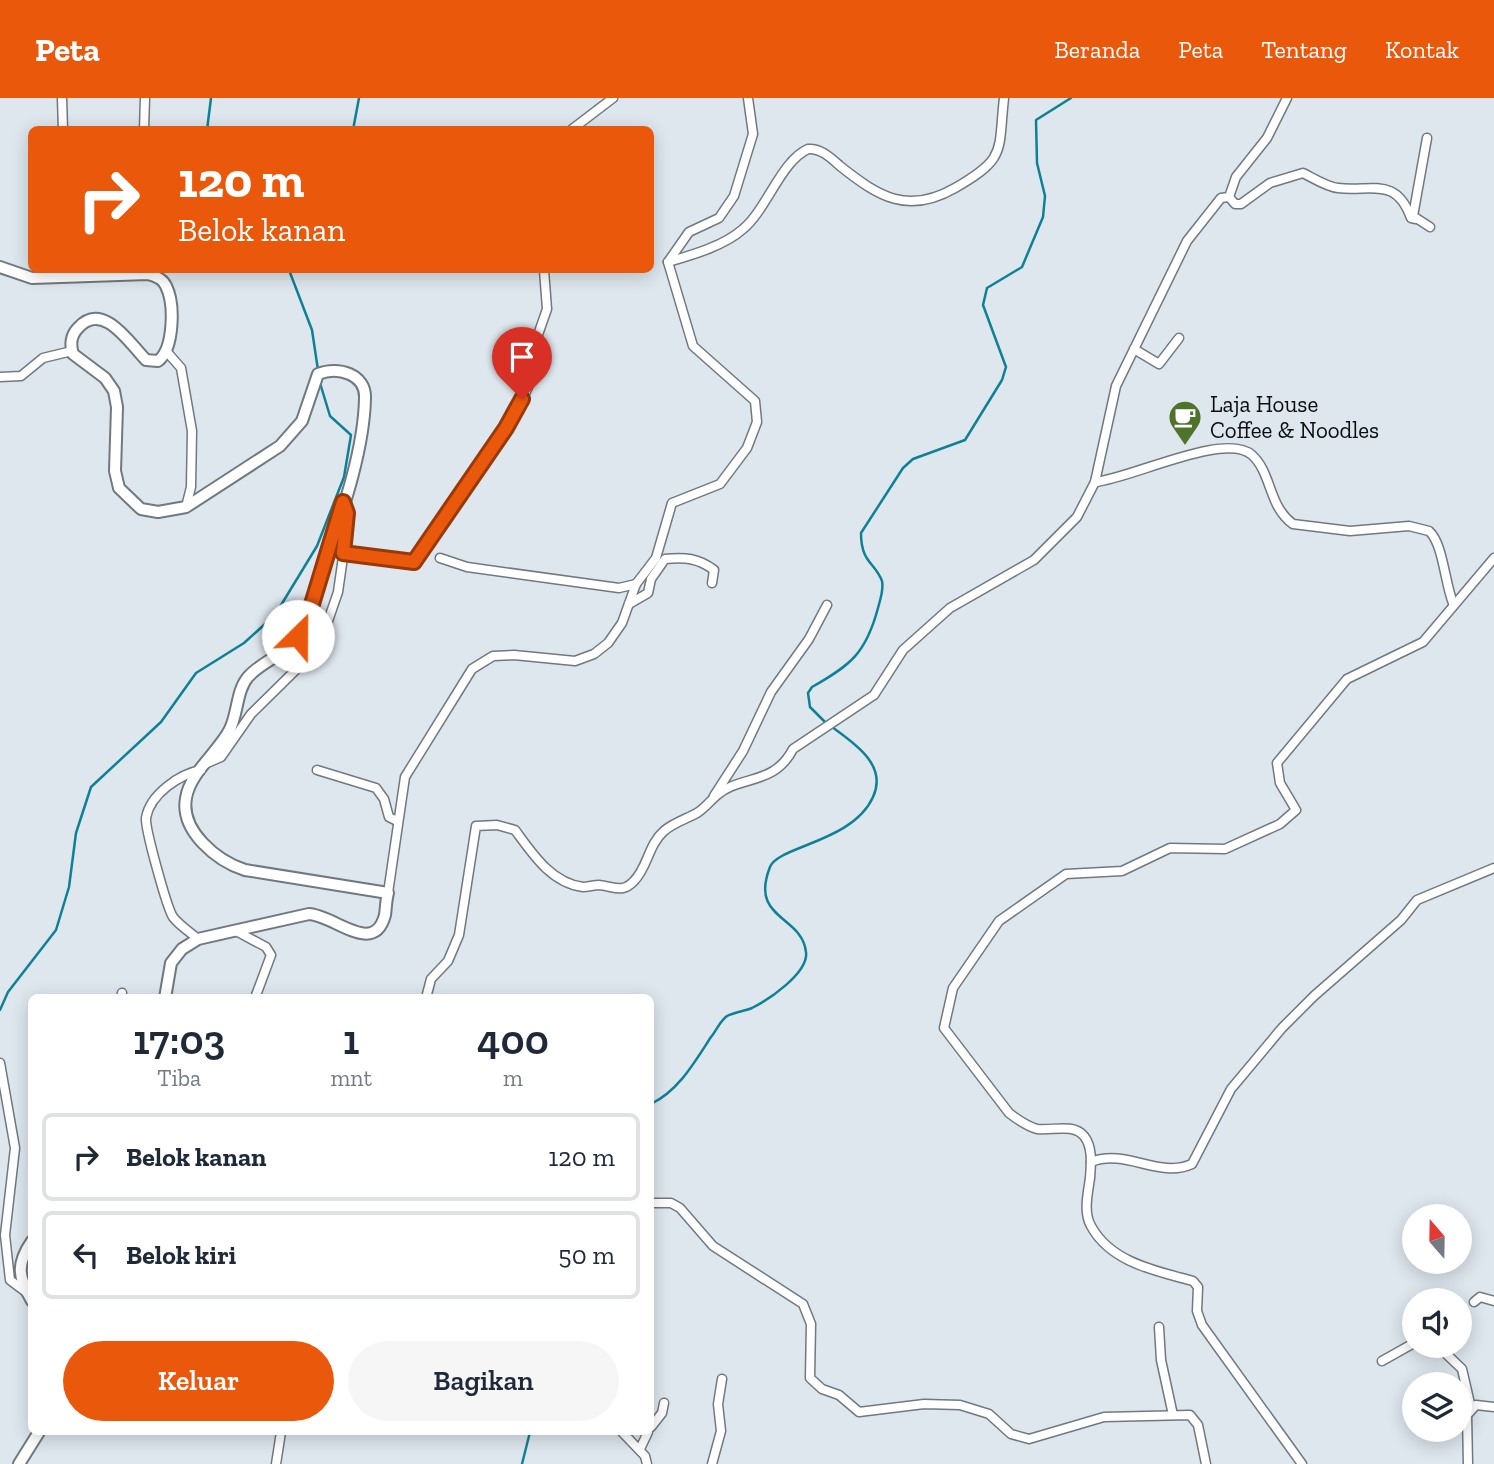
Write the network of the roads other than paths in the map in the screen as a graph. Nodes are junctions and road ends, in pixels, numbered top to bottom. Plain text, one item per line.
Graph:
1 (62, 98) edge
2 (145, 98) edge
3 (612, 98) edge
4 (748, 98) edge
5 (1004, 98) edge
6 (1287, 98) edge
7 (63, 126) edge
8 (144, 126) edge
9 (576, 126) edge
10 (1427, 138) dead end
11 (1229, 197) junction
12 (1416, 219) junction
13 (1430, 227) dead end
14 (668, 262) junction
15 (0, 267) edge
16 (544, 273) edge
17 (1179, 338) dead end
18 (1134, 349) junction
19 (72, 351) junction
20 (167, 352) junction
21 (0, 377) edge
22 (1095, 482) junction
23 (343, 502) junction
24 (186, 507) junction
25 (343, 553) junction
26 (440, 558) dead end
27 (1494, 558) edge
28 (712, 583) dead end
29 (636, 584) junction
30 (1453, 603) junction
31 (629, 604) junction
32 (827, 605) dead end
33 (203, 767) junction
34 (317, 769) dead end
35 (712, 802) junction
36 (397, 821) junction
37 (1494, 868) edge
38 (388, 893) junction
39 (236, 930) junction
40 (198, 939) junction
41 (166, 994) edge
42 (256, 994) edge
43 (427, 994) edge
44 (0, 1063) edge
45 (1091, 1161) junction
46 (654, 1203) edge
47 (28, 1248) edge
48 (28, 1294) edge
49 (28, 1295) edge
50 (1494, 1301) edge
51 (1474, 1302) dead end
52 (1159, 1327) dead end
53 (1402, 1350) edge
54 (1451, 1358) edge
55 (1382, 1361) dead end
56 (1463, 1372) edge
57 (722, 1379) dead end
58 (664, 1403) dead end
59 (1472, 1407) edge
60 (1494, 1407) edge
61 (1173, 1415) junction
62 (654, 1423) edge
63 (37, 1435) edge
64 (281, 1435) edge
65 (625, 1435) edge
66 (647, 1435) edge
67 (1468, 1442) edge
68 (640, 1449) junction
69 (19, 1464) edge
70 (276, 1464) edge
71 (647, 1464) edge
72 (712, 1464) edge
73 (1206, 1464) edge
74 (1302, 1464) edge
75 (1468, 1464) edge

1 - 7 street
2 - 8 street
3 - 9 street
4 - 14 street
5 - 14 street
6 - 11 street
10 - 12 street
11 - 12 street
11 - 18 street
12 - 13 street
14 - 29 street
15 - 20 street
16 - 25 street
17 - 18 street
18 - 22 street
19 - 20 street
19 - 21 street
19 - 24 street
20 - 24 street
22 - 30 street
22 - 35 street
23 - 24 street
23 - 25 street
23 - 33 street
25 - 33 street
26 - 29 street
27 - 30 street
28 - 31 street
29 - 31 street
30 - 45 street
31 - 36 street
32 - 35 street
33 - 38 street
33 - 40 street
34 - 36 street
35 - 43 street
36 - 38 street
37 - 45 street
38 - 39 street
39 - 40 street
39 - 42 street
40 - 41 street
44 - 49 street
45 - 74 street
46 - 61 street
47 - 48 street
50 - 51 street
52 - 61 street
53 - 55 street
54 - 56 street
57 - 72 street
58 - 62 street
59 - 60 street
61 - 73 street
63 - 69 street
64 - 70 street
65 - 68 street
66 - 68 street
67 - 75 street
68 - 71 street

